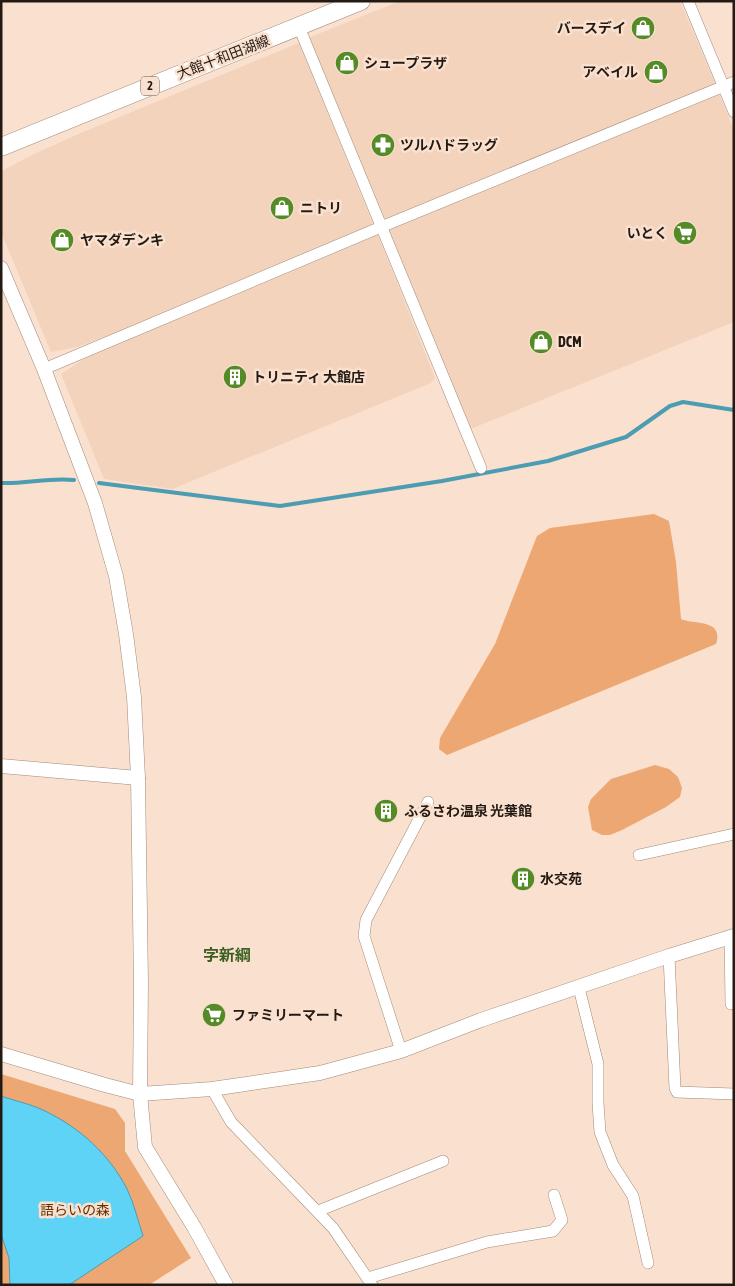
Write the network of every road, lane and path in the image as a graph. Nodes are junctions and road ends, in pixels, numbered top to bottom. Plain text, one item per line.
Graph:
1 (361, 1) edge
2 (688, 1) edge
3 (300, 27) junction
4 (729, 84) edge
5 (734, 112) edge
6 (1, 147) edge
7 (381, 227) junction
8 (1, 268) edge
9 (44, 369) junction
10 (481, 468) dead end
11 (1, 766) edge
12 (138, 778) junction
13 (428, 802) dead end
14 (734, 834) edge
15 (638, 855) dead end
16 (732, 936) edge
17 (669, 956) junction
18 (579, 988) junction
19 (731, 1004) dead end
20 (401, 1051) junction
21 (1, 1054) edge
22 (212, 1089) junction
23 (140, 1094) junction
24 (734, 1094) edge
25 (443, 1161) dead end
26 (554, 1195) dead end
27 (318, 1211) junction
28 (648, 1263) dead end
29 (370, 1282) edge
30 (226, 1285) edge

1 - 3 main road, 大館十和田湖線 / 2
2 - 4 street
3 - 6 main road, 大館十和田湖線 / 2
3 - 7 street
4 - 5 street
4 - 7 street
7 - 9 street
7 - 10 street
8 - 9 street
9 - 12 street
11 - 12 street
12 - 23 street
13 - 20 street
14 - 15 street
16 - 17 street
16 - 19 street
17 - 18 street
17 - 24 street
18 - 20 street
18 - 28 street
20 - 22 street
21 - 23 street
22 - 23 street
22 - 27 street
23 - 30 street
25 - 27 street
26 - 29 street
27 - 29 street

